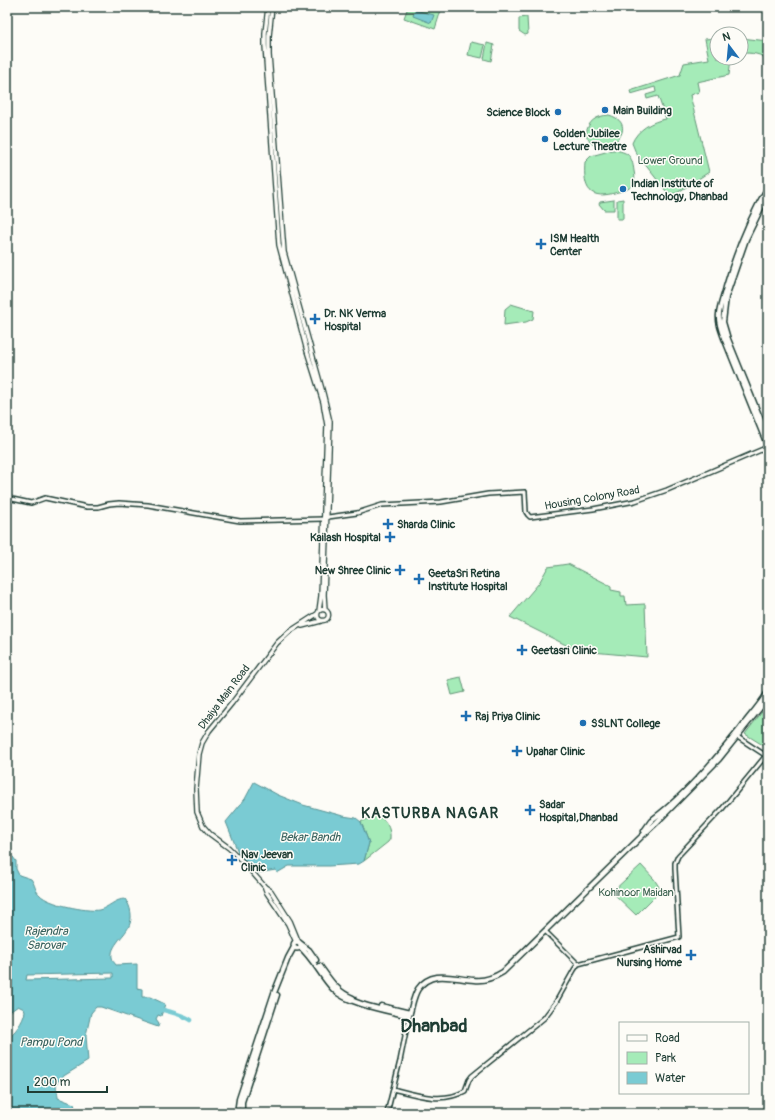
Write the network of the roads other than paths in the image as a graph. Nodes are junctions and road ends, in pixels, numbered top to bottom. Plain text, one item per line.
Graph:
1 (268, 7) edge
2 (272, 7) edge
3 (268, 22) junction
4 (768, 187) edge
5 (768, 194) edge
6 (768, 437) edge
7 (768, 447) edge
8 (7, 493) edge
9 (326, 518) junction
10 (325, 610) junction
11 (318, 612) junction
12 (324, 620) junction
13 (298, 627) junction
14 (768, 692) edge
15 (768, 698) edge
16 (736, 736) junction
17 (767, 755) edge
18 (545, 931) junction
19 (298, 945) junction
20 (578, 964) junction
21 (410, 1015) junction
22 (393, 1089) junction
23 (237, 1113) edge
24 (244, 1113) edge
25 (387, 1113) edge

1 - 3 main road
2 - 3 main road
3 - 9 main road
4 - 7 highway
5 - 6 highway
7 - 9 street, Housing Colony Road
8 - 9 street
9 - 10 main road
9 - 11 main road
10 - 11 main road
10 - 12 main road
11 - 12 main road
11 - 13 main road, Dhaiya Main Road
12 - 13 main road
13 - 19 main road, Dhaiya Main Road
14 - 16 highway
15 - 16 highway
16 - 17 street
16 - 18 highway
17 - 20 street
18 - 20 street
18 - 21 highway
19 - 21 highway, Dhaiya Main Road
19 - 23 highway
19 - 24 highway
20 - 22 street
21 - 22 street
22 - 25 street

